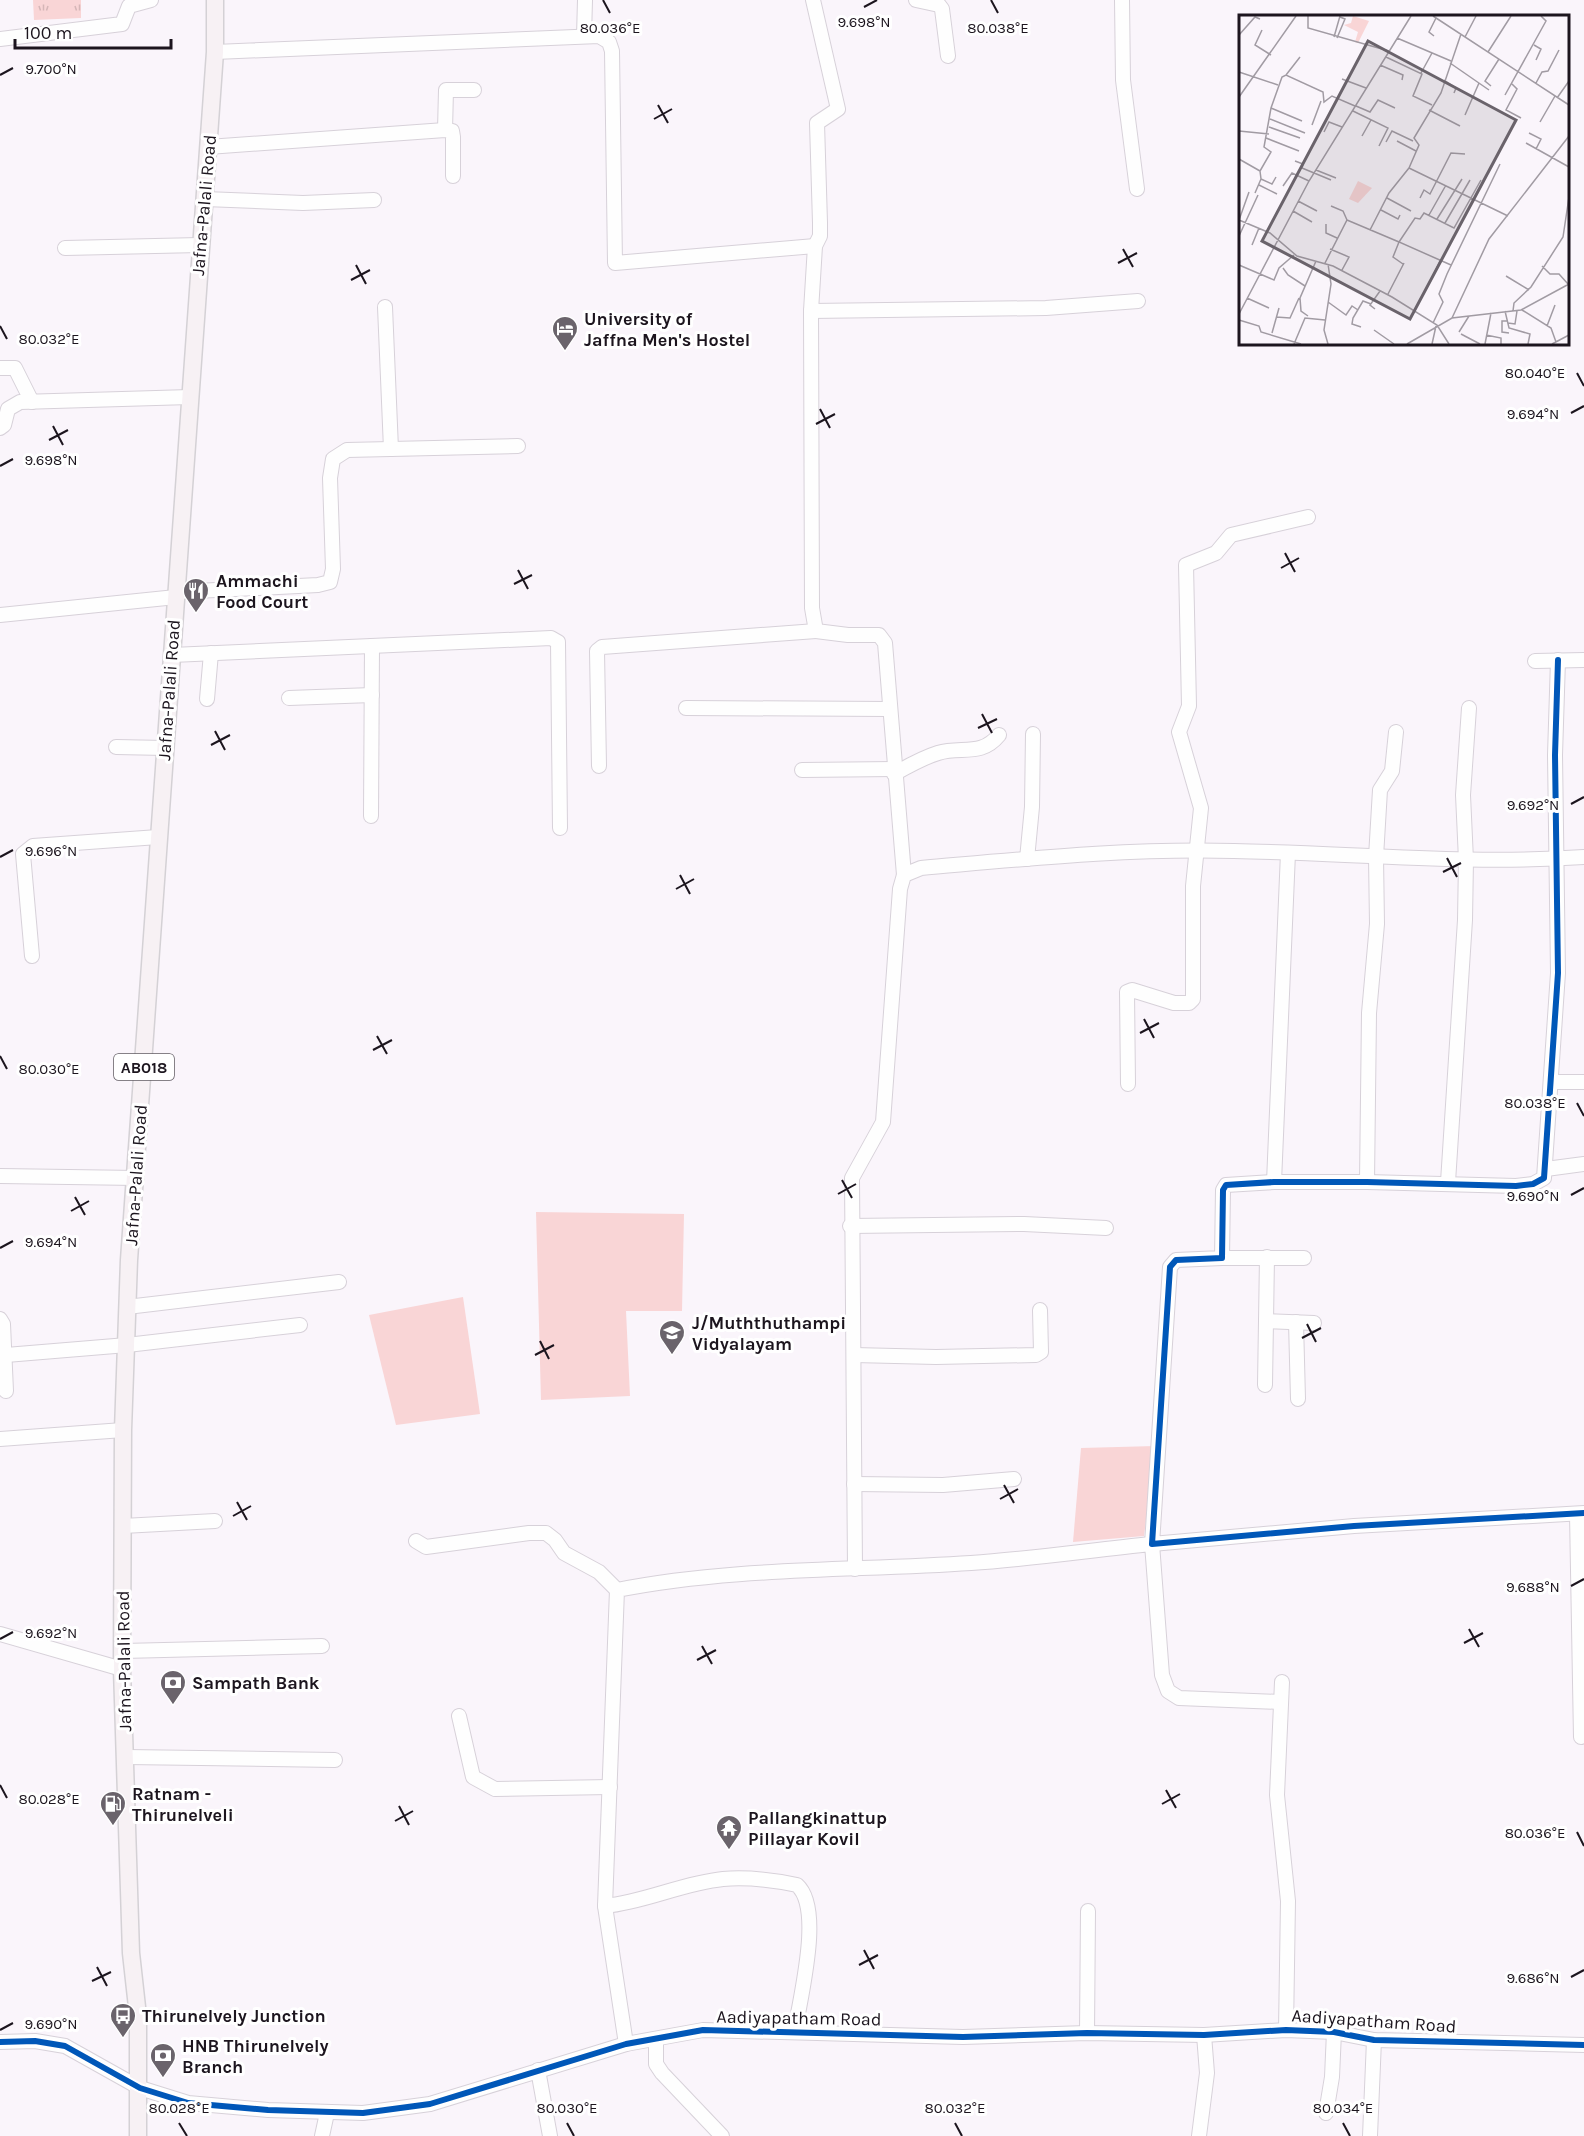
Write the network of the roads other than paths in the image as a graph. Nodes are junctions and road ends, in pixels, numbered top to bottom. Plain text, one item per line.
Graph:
1 (151, 0) edge
2 (216, 0) edge
3 (585, 0) edge
4 (813, 0) edge
5 (916, 0) edge
6 (1122, 0) edge
7 (584, 36) junction
8 (0, 39) edge
9 (215, 52) junction
10 (948, 56) dead end
11 (474, 90) dead end
12 (445, 130) junction
13 (208, 147) junction
14 (453, 176) dead end
15 (1137, 189) dead end
16 (205, 199) junction
17 (374, 200) dead end
18 (200, 245) junction
19 (815, 246) junction
20 (65, 248) dead end
21 (1138, 301) dead end
22 (385, 307) dead end
23 (811, 311) junction
24 (0, 368) edge
25 (190, 397) junction
26 (32, 402) junction
27 (0, 428) edge
28 (518, 446) dead end
29 (391, 449) junction
30 (1308, 517) dead end
31 (176, 594) junction
32 (0, 615) edge
33 (816, 631) junction
34 (372, 646) junction
35 (211, 653) junction
36 (172, 655) junction
37 (1558, 660) junction
38 (1584, 660) edge
39 (1535, 661) dead end
40 (372, 695) junction
41 (289, 698) dead end
42 (207, 699) dead end
43 (686, 708) dead end
44 (1470, 708) dead end
45 (889, 709) junction
46 (1396, 732) dead end
47 (999, 735) dead end
48 (1033, 735) dead end
49 (116, 747) dead end
50 (165, 748) junction
51 (599, 766) dead end
52 (802, 770) dead end
53 (894, 771) junction
54 (371, 816) dead end
55 (560, 828) dead end
56 (158, 837) junction
57 (1197, 851) junction
58 (1288, 853) junction
59 (1376, 857) junction
60 (1584, 857) edge
61 (1027, 859) junction
62 (1557, 859) junction
63 (1466, 860) junction
64 (904, 874) junction
65 (32, 956) dead end
66 (1552, 1082) junction
67 (1584, 1082) edge
68 (1128, 1084) dead end
69 (1584, 1164) edge
70 (1546, 1169) junction
71 (0, 1176) edge
72 (137, 1178) junction
73 (1274, 1182) junction
74 (1366, 1182) junction
75 (1448, 1182) junction
76 (850, 1226) junction
77 (1106, 1228) dead end
78 (1267, 1257) junction
79 (1222, 1258) junction
80 (1304, 1258) dead end
81 (339, 1282) dead end
82 (127, 1307) junction
83 (1040, 1310) dead end
84 (0, 1319) edge
85 (1266, 1321) junction
86 (1296, 1322) junction
87 (1314, 1323) dead end
88 (300, 1325) dead end
89 (127, 1345) junction
90 (6, 1355) junction
91 (854, 1355) junction
92 (1265, 1385) dead end
93 (6, 1391) dead end
94 (1298, 1399) dead end
95 (123, 1430) junction
96 (0, 1438) edge
97 (1014, 1479) dead end
98 (854, 1485) junction
99 (1580, 1514) edge
100 (215, 1521) dead end
101 (123, 1526) junction
102 (416, 1541) dead end
103 (1152, 1544) junction
104 (855, 1569) junction
105 (617, 1590) junction
106 (0, 1634) edge
107 (322, 1646) dead end
108 (123, 1651) junction
109 (122, 1669) junction
110 (1282, 1682) dead end
111 (1280, 1702) junction
112 (459, 1716) dead end
113 (1581, 1737) dead end
114 (126, 1757) junction
115 (335, 1760) dead end
116 (610, 1787) junction
117 (605, 1906) junction
118 (1088, 1911) dead end
119 (1286, 2030) junction
120 (795, 2032) junction
121 (1334, 2032) junction
122 (1087, 2033) junction
123 (1204, 2035) junction
124 (656, 2039) junction
125 (1374, 2040) junction
126 (0, 2042) edge
127 (626, 2044) junction
128 (1584, 2045) edge
129 (538, 2070) junction
130 (140, 2088) junction
131 (327, 2113) junction
132 (1326, 2113) dead end
133 (138, 2136) edge
134 (322, 2136) edge
135 (550, 2136) edge
136 (722, 2136) edge
137 (1199, 2136) edge
138 (1370, 2136) edge

1 - 8 street
2 - 9 main road, Jafna-Palali Road / AB018
3 - 7 street
4 - 19 street
5 - 10 street
6 - 15 street
7 - 9 street
7 - 19 street
9 - 13 main road, Jafna-Palali Road / AB018
11 - 12 street
12 - 13 street
12 - 14 street
13 - 16 main road, Jafna-Palali Road / AB018
16 - 17 street
16 - 18 main road, Jafna-Palali Road / AB018
18 - 20 street
18 - 25 main road, Jafna-Palali Road / AB018
19 - 23 street
21 - 23 street
22 - 29 street
23 - 33 street
24 - 26 street
25 - 26 street
25 - 31 main road, Jafna-Palali Road / AB018
26 - 27 street
28 - 29 street
29 - 31 street
30 - 57 street
31 - 32 street
31 - 36 main road, Jafna-Palali Road / AB018
33 - 45 street
33 - 51 street
34 - 35 street
34 - 40 street
34 - 55 street
35 - 36 street
35 - 42 street
36 - 50 main road, Jafna-Palali Road / AB018
37 - 38 street
37 - 39 street
37 - 62 street
40 - 41 street
40 - 54 street
43 - 45 street
44 - 63 street
45 - 53 street
46 - 59 street
47 - 53 street
48 - 61 street
49 - 50 street
50 - 56 main road, Jafna-Palali Road / AB018
52 - 53 street
53 - 64 street
56 - 65 street
56 - 72 main road, Jafna-Palali Road / AB018
57 - 58 street
57 - 61 street
57 - 68 street
58 - 59 street
58 - 73 street
59 - 63 street
59 - 74 street
60 - 62 street
61 - 64 street
62 - 63 street
62 - 66 street
63 - 75 street
64 - 76 street
66 - 67 street
66 - 70 street
69 - 70 street
70 - 75 street
71 - 72 street
72 - 82 main road, Jafna-Palali Road / AB018
73 - 74 street
73 - 79 street
74 - 75 street
76 - 77 street
76 - 91 street
78 - 79 street
78 - 80 street
78 - 85 street
79 - 103 street
81 - 82 street
82 - 89 main road, Jafna-Palali Road / AB018
83 - 91 street
84 - 90 street
85 - 86 street
85 - 92 street
86 - 87 street
86 - 94 street
88 - 89 street
89 - 90 street
89 - 95 main road, Jafna-Palali Road / AB018
90 - 93 street
91 - 98 street
95 - 96 street
95 - 101 main road, Jafna-Palali Road / AB018
97 - 98 street
98 - 104 street
99 - 103 street
99 - 113 street
100 - 101 street
101 - 108 main road, Jafna-Palali Road / AB018
102 - 105 street
103 - 104 street
103 - 111 street
104 - 105 street
105 - 116 street
106 - 109 street
107 - 108 street
108 - 109 main road, Jafna-Palali Road / AB018
109 - 114 main road, Jafna-Palali Road / AB018
110 - 111 street
111 - 119 street
112 - 116 street
114 - 115 street
114 - 130 main road, Jafna-Palali Road / AB018
116 - 117 street
117 - 120 street
117 - 127 street
118 - 122 street
119 - 121 street, Aadiyapatham Road
119 - 123 street, Aadiyapatham Road
120 - 122 street, Aadiyapatham Road
120 - 124 street, Aadiyapatham Road
121 - 125 street, Aadiyapatham Road
121 - 132 street
122 - 123 street, Aadiyapatham Road
123 - 137 street
124 - 127 street, Aadiyapatham Road
124 - 136 street
125 - 128 street, Aadiyapatham Road
125 - 138 street
126 - 130 street, Aadiyapatham Road
127 - 129 street, Aadiyapatham Road
129 - 131 street, Aadiyapatham Road
129 - 135 street
130 - 131 street, Aadiyapatham Road
130 - 133 main road, Jafna-Palali Road / AB018
131 - 134 street

